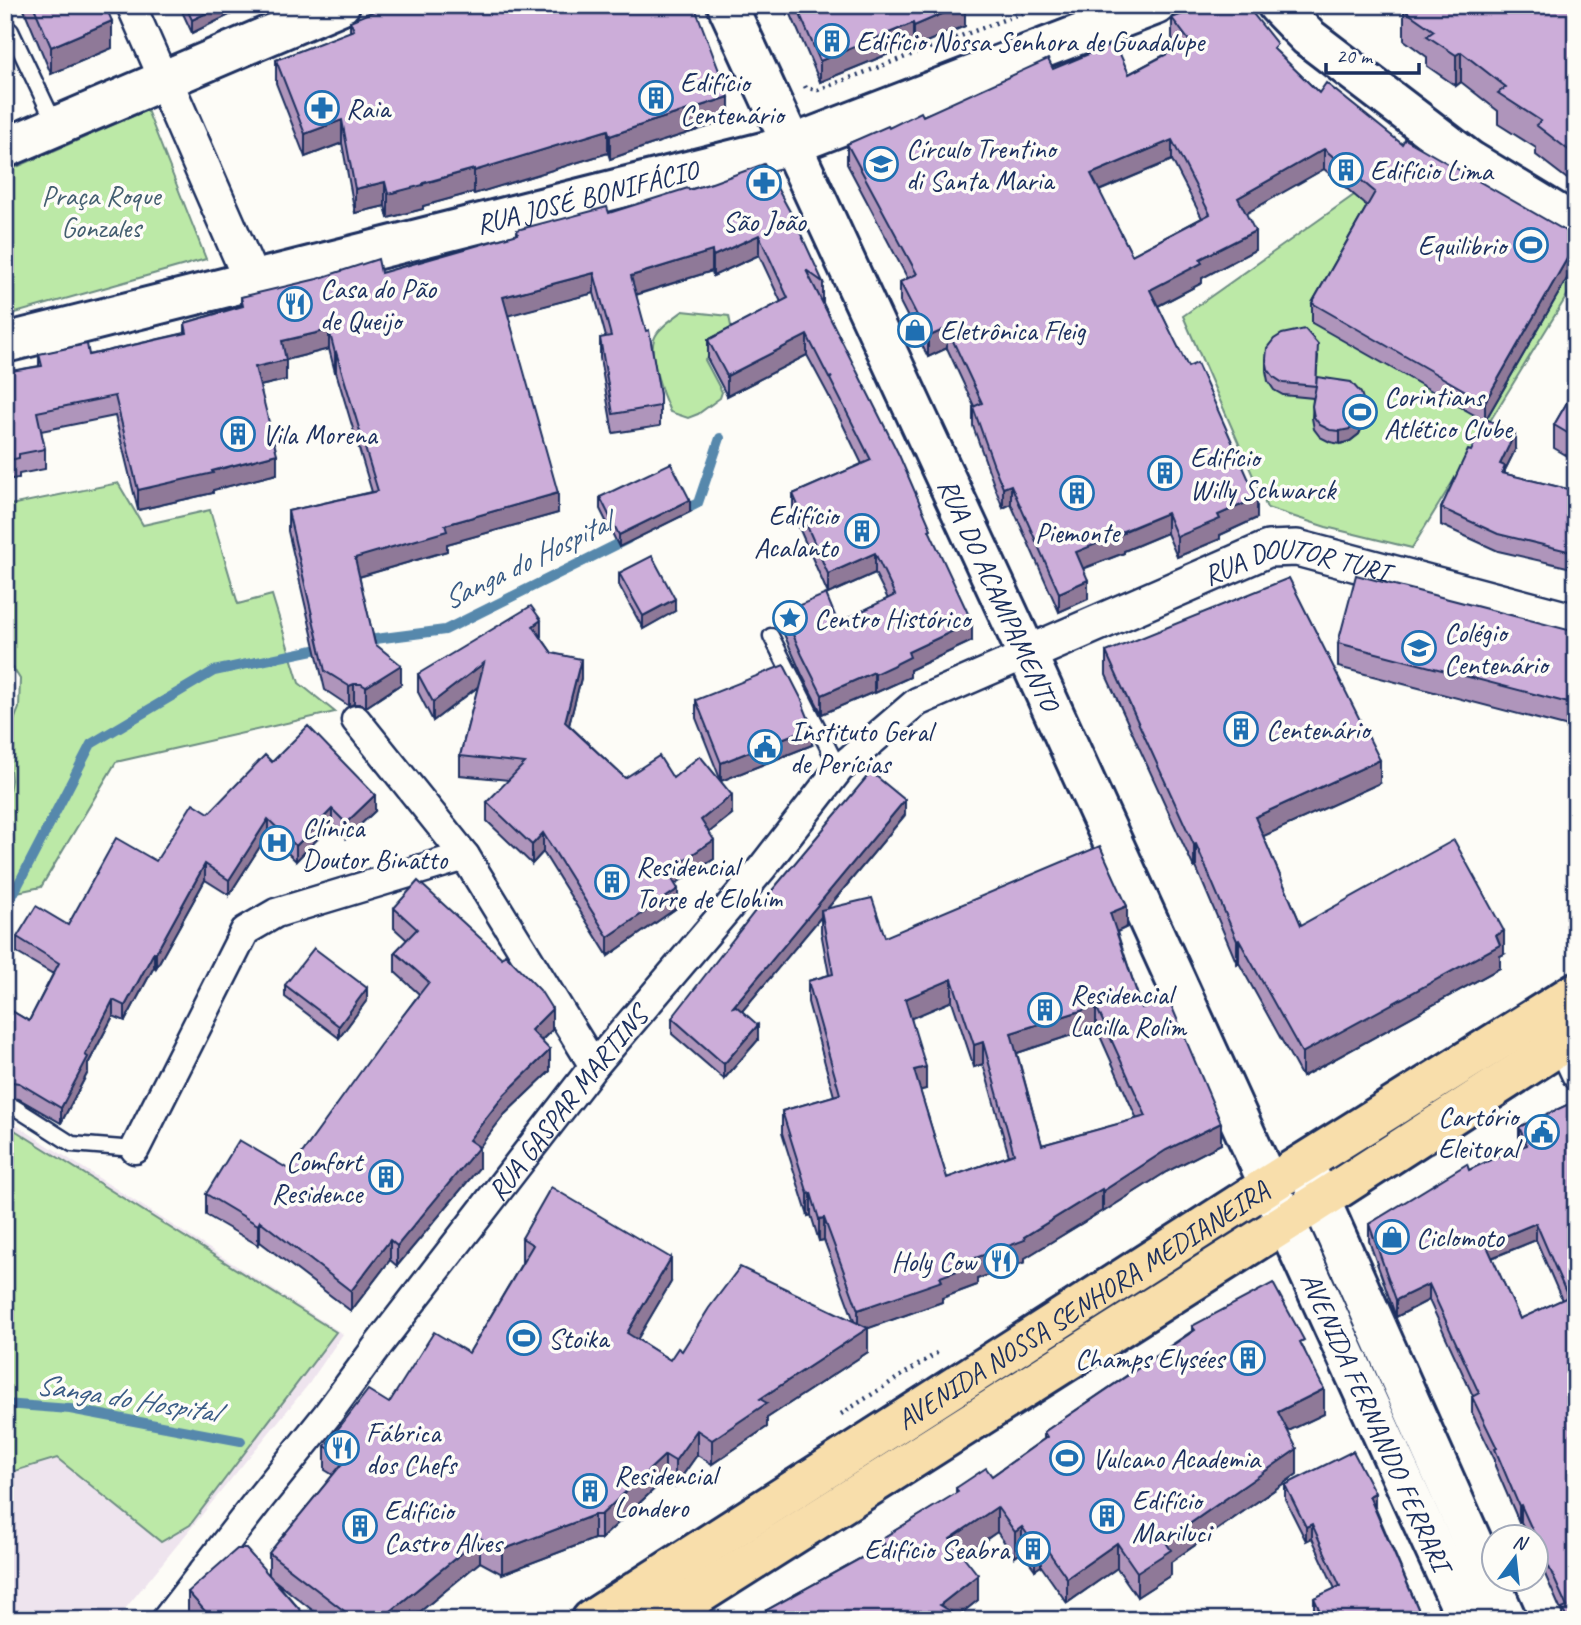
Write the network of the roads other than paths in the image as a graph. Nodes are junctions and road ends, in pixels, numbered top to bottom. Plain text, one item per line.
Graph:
1 (131, 5) edge
2 (340, 5) edge
3 (727, 5) edge
4 (1156, 5) edge
5 (1278, 5) edge
6 (5, 26) edge
7 (164, 80) junction
8 (56, 127) junction
9 (791, 145) junction
10 (5, 148) edge
11 (1576, 226) edge
12 (252, 281) junction
13 (5, 343) edge
14 (1576, 622) edge
15 (771, 636) dead end
16 (1027, 654) junction
17 (356, 720) dead end
18 (839, 769) junction
19 (465, 856) junction
20 (1576, 992) edge
21 (1571, 1051) edge
22 (594, 1066) junction
23 (14, 1107) dead end
24 (135, 1149) joint
25 (1304, 1163) junction
26 (1270, 1184) junction
27 (1321, 1200) junction
28 (1286, 1221) junction
29 (166, 1620) edge
30 (592, 1620) edge
31 (659, 1620) edge
32 (1466, 1620) edge
33 (1507, 1620) edge

1 - 7 street
2 - 7 main road
3 - 9 main road, RUA DO ACAMPAMENTO
4 - 9 main road, RUA JOSÉ BONIFÁCIO
5 - 11 main road
6 - 8 lane
7 - 8 main road
7 - 12 street
8 - 10 main road
9 - 12 main road, RUA JOSÉ BONIFÁCIO
9 - 16 main road, RUA DO ACAMPAMENTO
12 - 13 main road, RUA JOSÉ BONIFÁCIO
14 - 16 street, RUA DOUTOR TURI
15 - 18 lane
16 - 18 street, RUA GASPAR MARTINS
16 - 26 main road, RUA DO ACAMPAMENTO
17 - 19 street
18 - 22 street, RUA GASPAR MARTINS
19 - 22 street
19 - 24 street
20 - 25 main road, AVENIDA NOSSA SENHORA MEDIANEIRA
21 - 27 main road, AVENIDA NOSSA SENHORA MEDIANEIRA
22 - 29 street, RUA GASPAR MARTINS
23 - 24 lane
25 - 26 main road, AVENIDA NOSSA SENHORA MEDIANEIRA
25 - 27 main road, AVENIDA FERNANDO FERRARI
26 - 28 main road, RUA DO ACAMPAMENTO
26 - 30 main road, AVENIDA NOSSA SENHORA MEDIANEIRA
27 - 28 main road, AVENIDA NOSSA SENHORA MEDIANEIRA
27 - 33 main road, AVENIDA FERNANDO FERRARI
28 - 31 main road, AVENIDA NOSSA SENHORA MEDIANEIRA
28 - 32 main road, AVENIDA FERNANDO FERRARI

